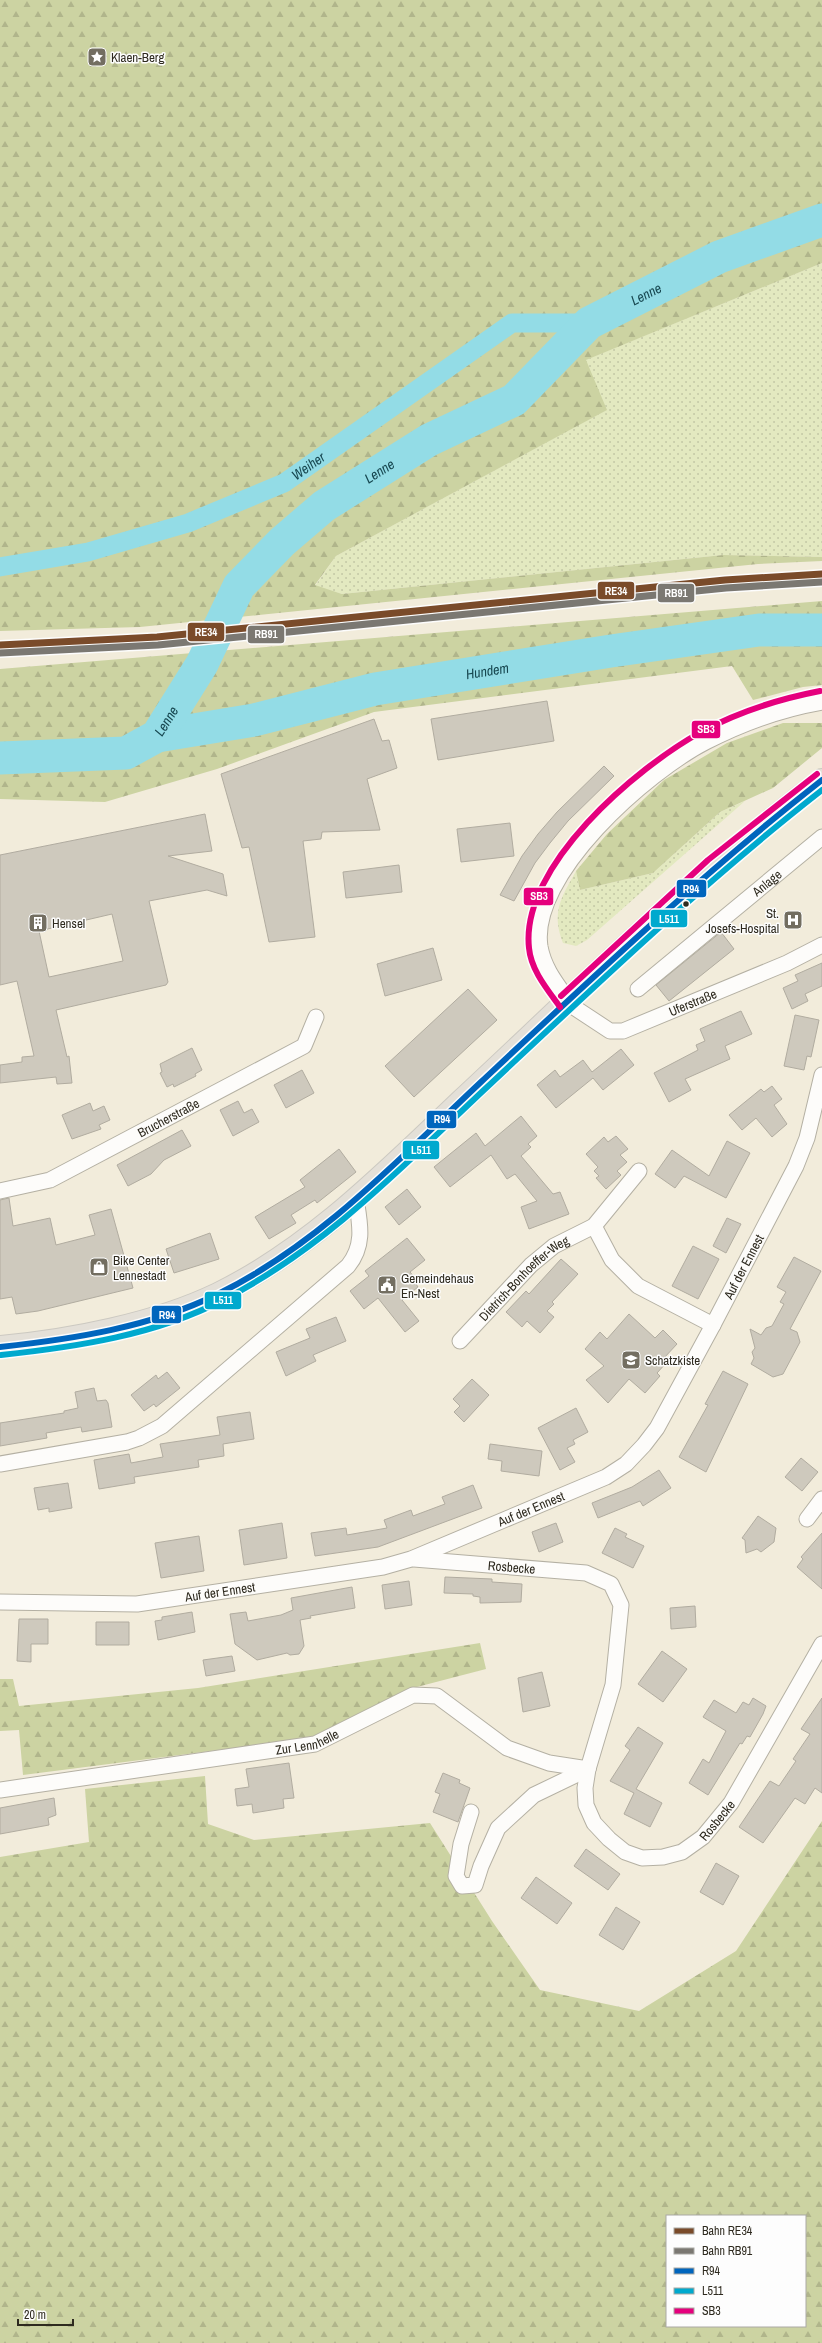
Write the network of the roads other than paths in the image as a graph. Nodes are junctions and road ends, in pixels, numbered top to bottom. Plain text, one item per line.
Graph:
1 (822, 699) edge
2 (822, 780) edge
3 (822, 837) edge
4 (822, 945) edge
5 (638, 990) dead end
6 (566, 1002) junction
7 (316, 1017) dead end
8 (822, 1075) edge
9 (639, 1170) dead end
10 (0, 1191) edge
11 (356, 1198) junction
12 (594, 1226) junction
13 (713, 1325) junction
14 (460, 1341) dead end
15 (0, 1347) edge
16 (0, 1464) edge
17 (822, 1499) edge
18 (807, 1518) dead end
19 (411, 1558) junction
20 (0, 1602) edge
21 (822, 1644) edge
22 (588, 1769) junction
23 (0, 1790) edge
24 (471, 1812) dead end

1 - 6 main road
2 - 6 main road
3 - 5 street, Anlage
4 - 6 street, Uferstraße
6 - 11 main road
7 - 10 street, Brucherstraße
8 - 13 street, Auf der Ennest
9 - 12 street, Dietrich-Bonhoeffer-Weg
11 - 15 main road
11 - 16 street
12 - 13 street
12 - 14 street, Dietrich-Bonhoeffer-Weg
13 - 19 street, Auf der Ennest
17 - 18 street
19 - 20 street, Auf der Ennest
19 - 22 street, Rosbecke
21 - 22 street, Rosbecke
22 - 23 street, Zur Lennhelle
22 - 24 street

